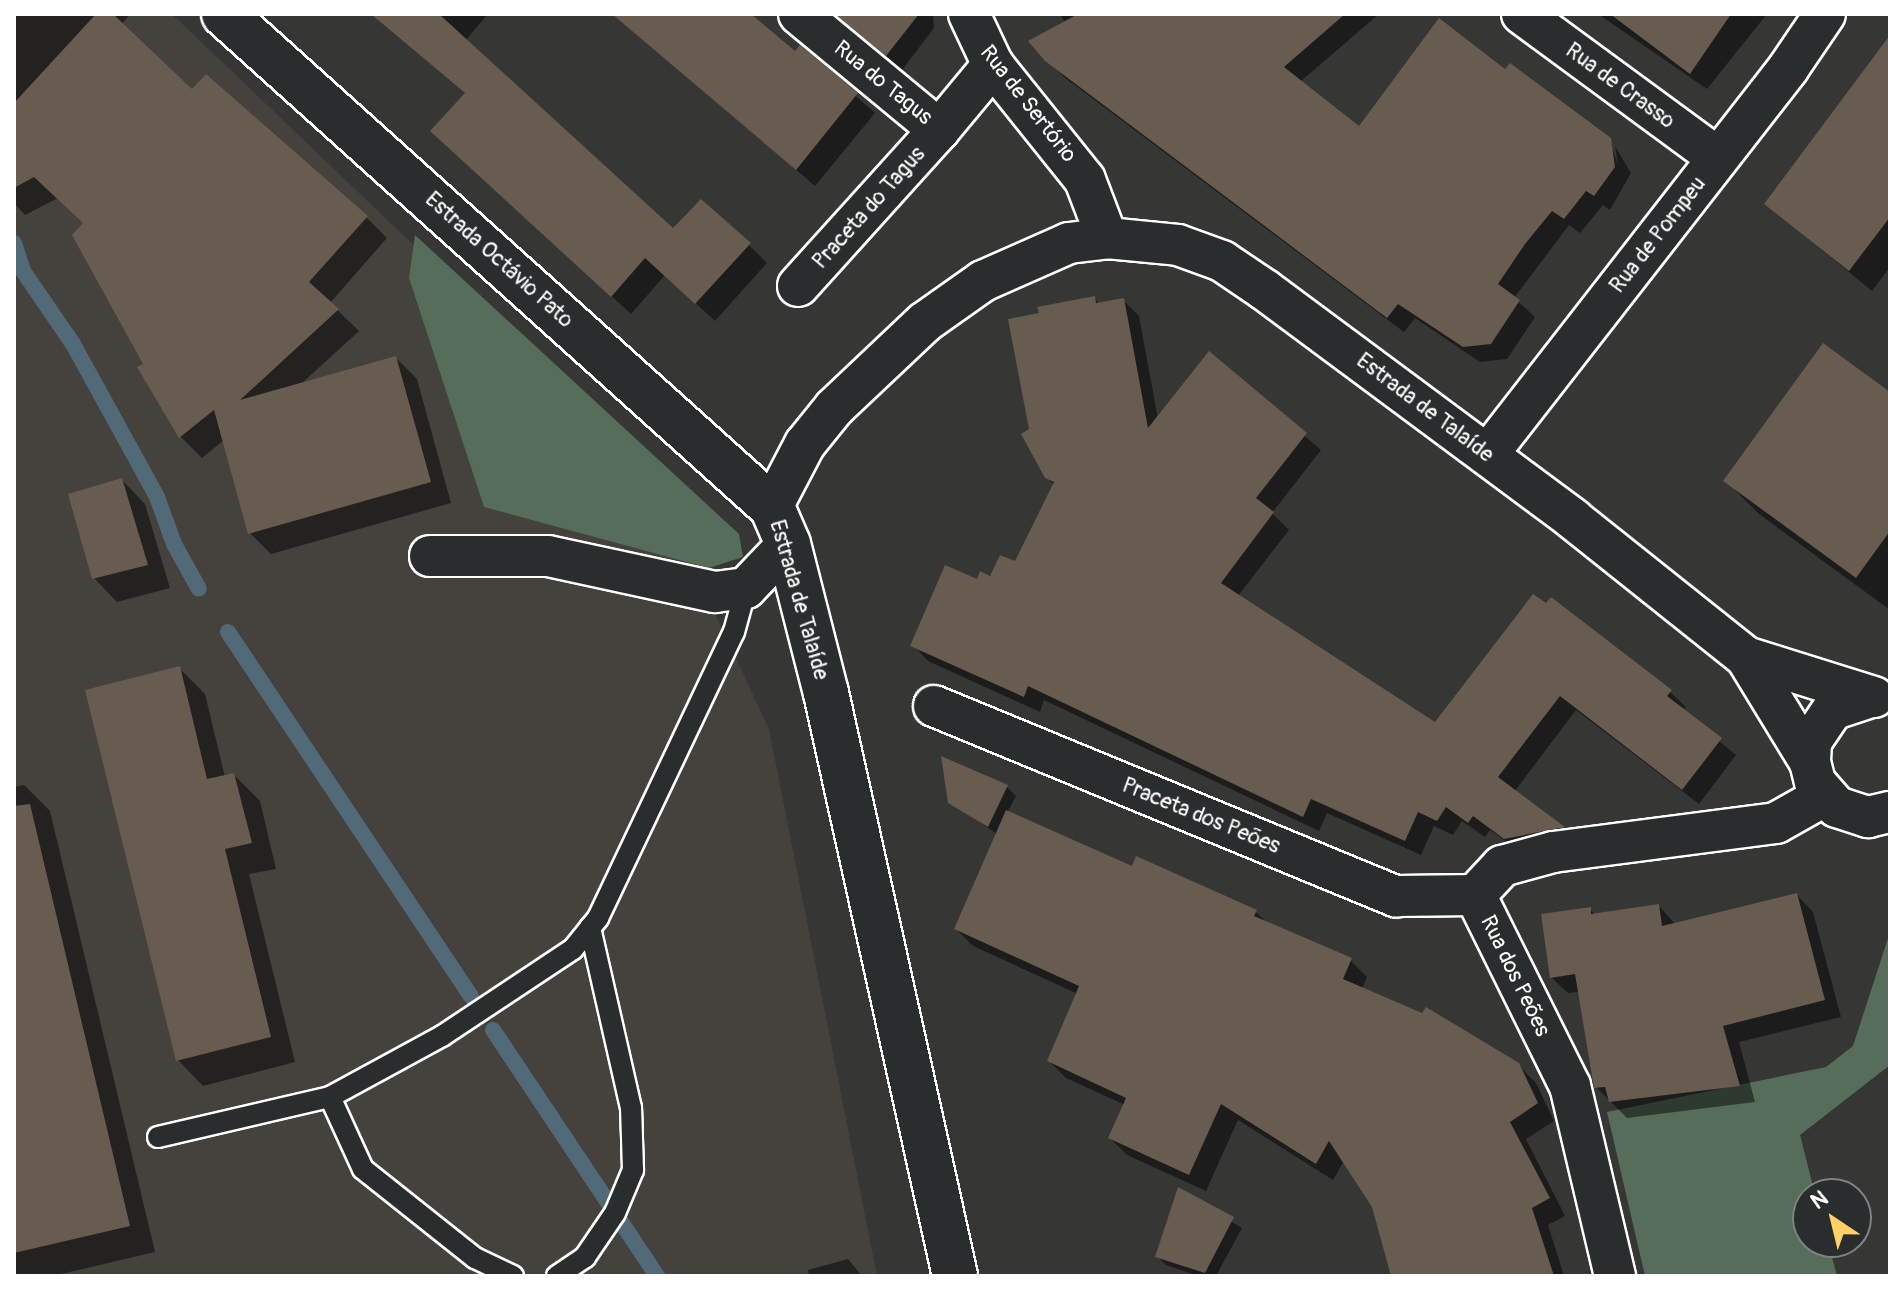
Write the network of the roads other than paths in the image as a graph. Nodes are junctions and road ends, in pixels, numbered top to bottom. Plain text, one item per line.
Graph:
1 (224, 14) edge
2 (799, 14) edge
3 (969, 14) edge
4 (1522, 14) edge
5 (1825, 14) edge
6 (993, 65) junction
7 (939, 130) junction
8 (1718, 158) junction
9 (1107, 238) junction
10 (798, 286) dead end
11 (1488, 454) junction
12 (780, 526) junction
13 (430, 556) dead end
14 (746, 588) junction
15 (1746, 657) junction
16 (1885, 699) edge
17 (934, 706) dead end
18 (1817, 779) junction
19 (1888, 815) edge
20 (1475, 895) junction
21 (590, 928) junction
22 (330, 1097) junction
23 (158, 1137) dead end
24 (513, 1276) edge
25 (557, 1276) edge
26 (955, 1276) edge
27 (1615, 1276) edge

1 - 12 street, Estrada Octávio Pato
2 - 7 street, Rua do Tagus
3 - 6 street, Rua de Sertório
4 - 8 street, Rua de Crasso
5 - 8 street, Rua de Pompeu
6 - 7 street, Rua do Tagus
6 - 9 street, Rua de Sertório
7 - 10 street, Praceta do Tagus
8 - 11 street, Rua de Pompeu
9 - 11 street, Estrada de Talaíde
9 - 12 street, Estrada de Talaíde
11 - 15 street, Estrada de Talaíde
12 - 14 street
12 - 26 street, Estrada de Talaíde
13 - 14 street
14 - 21 lane
15 - 16 street, Estrada de Talaíde
15 - 18 street, Estrada de Talaíde
16 - 18 street, Estrada de Talaíde
17 - 20 street, Praceta dos Peões
18 - 19 street
18 - 20 street, Rua dos Peões
20 - 27 street, Rua dos Peões
21 - 22 lane
21 - 25 lane
22 - 23 lane
22 - 24 lane

